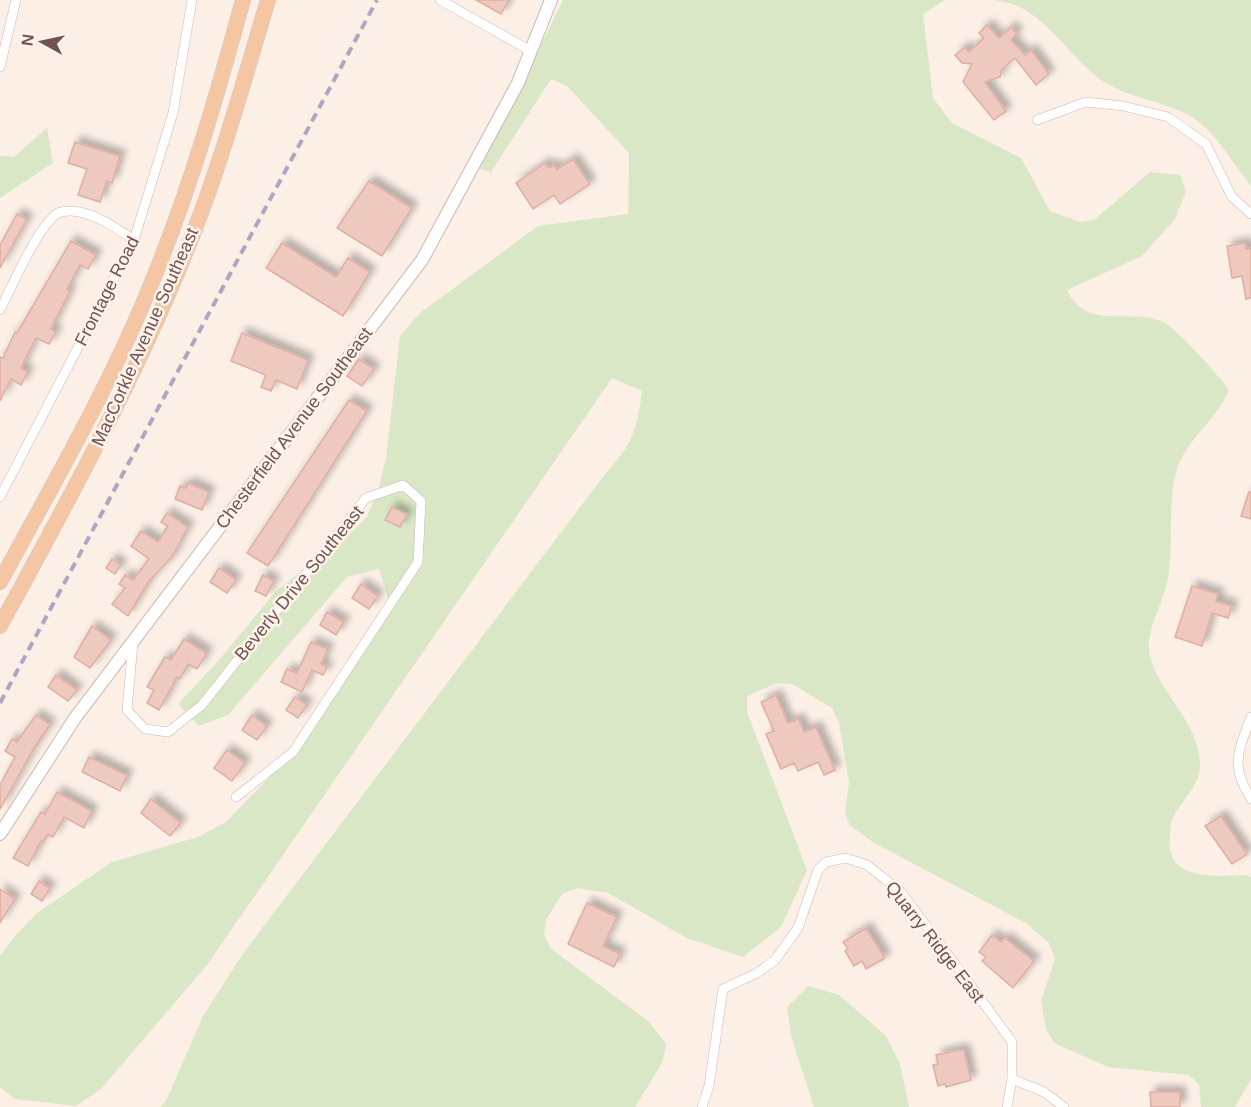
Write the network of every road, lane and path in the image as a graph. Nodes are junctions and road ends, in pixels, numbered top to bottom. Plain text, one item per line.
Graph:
1 (16, 0) edge
2 (192, 0) edge
3 (243, 0) edge
4 (268, 0) edge
5 (440, 0) edge
6 (551, 0) edge
7 (531, 51) junction
8 (0, 67) edge
9 (1037, 120) dead end
10 (1251, 214) edge
11 (134, 240) junction
12 (0, 310) edge
13 (0, 497) edge
14 (0, 582) edge
15 (0, 626) edge
16 (133, 643) junction
17 (1251, 717) edge
18 (236, 797) dead end
19 (1251, 799) edge
20 (0, 834) edge
21 (1012, 1079) junction
22 (702, 1107) edge
23 (1007, 1107) edge
24 (1064, 1107) edge

1 - 8 street
2 - 11 street, Frontage Road
3 - 14 main road, MacCorkle Avenue Southeast
4 - 15 main road, MacCorkle Avenue Southeast
5 - 7 street
6 - 7 street, Chesterfield Avenue Southeast
7 - 16 street, Chesterfield Avenue Southeast
9 - 10 street
11 - 12 street
11 - 13 street, Frontage Road
16 - 18 street, Beverly Drive Southeast
16 - 20 street, Chesterfield Avenue Southeast
17 - 19 street
21 - 22 street, Quarry Ridge East
21 - 23 street
21 - 24 street

